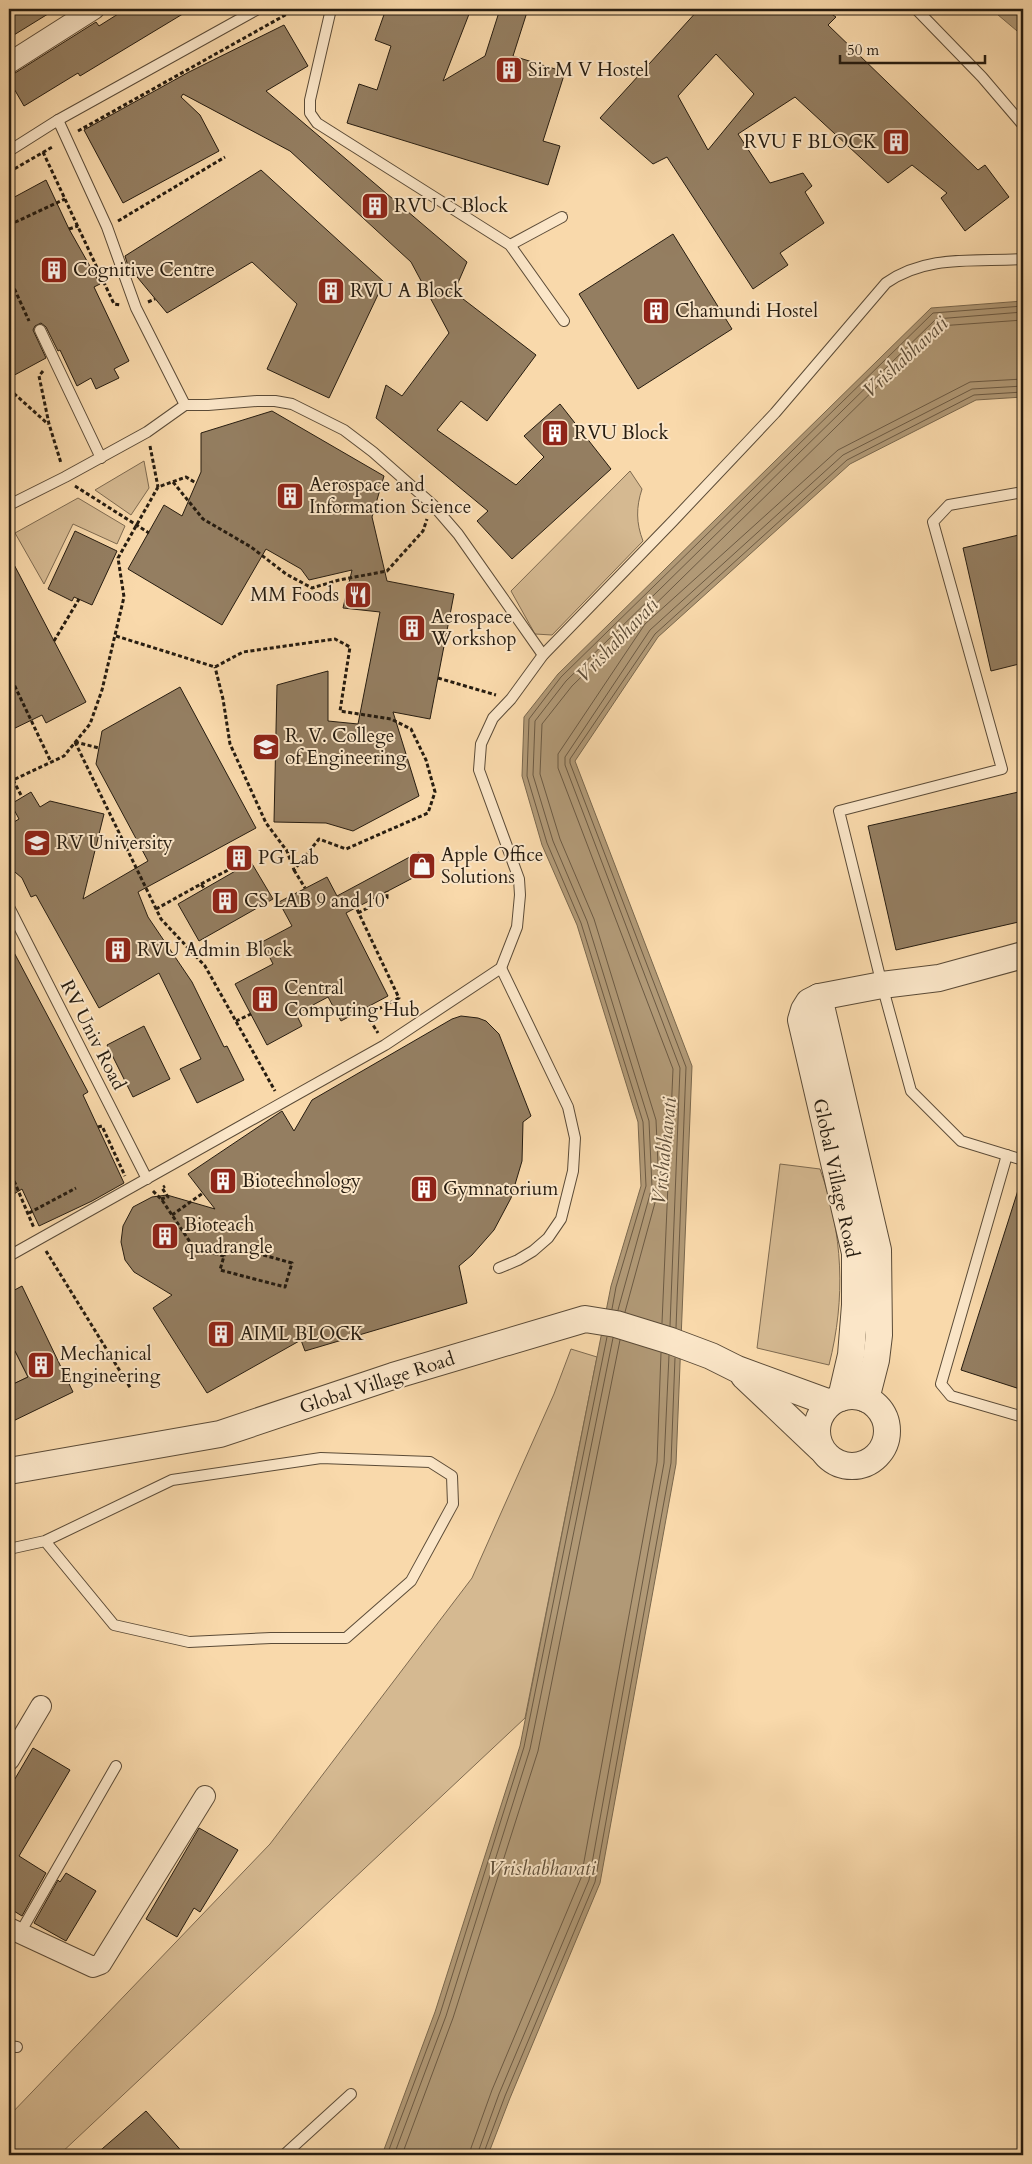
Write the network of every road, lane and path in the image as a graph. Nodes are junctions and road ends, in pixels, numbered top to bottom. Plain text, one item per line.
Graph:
1 (94, 9) edge
2 (258, 9) edge
3 (296, 9) edge
4 (331, 9) edge
5 (916, 9) edge
6 (9, 64) edge
7 (58, 120) junction
8 (1023, 125) edge
9 (66, 140) junction
10 (9, 151) edge
11 (43, 152) junction
12 (225, 156) dead end
13 (9, 172) edge
14 (65, 199) junction
15 (562, 217) dead end
16 (9, 225) edge
17 (78, 226) junction
18 (107, 228) junction
19 (69, 229) dead end
20 (510, 245) junction
21 (1023, 259) edge
22 (136, 308) junction
23 (564, 320) dead end
24 (40, 330) dead end
25 (48, 365) dead end
26 (9, 389) edge
27 (185, 405) junction
28 (49, 424) junction
29 (147, 432) junction
30 (101, 458) junction
31 (65, 477) junction
32 (173, 482) junction
33 (196, 483) dead end
34 (158, 487) junction
35 (1023, 492) edge
36 (433, 504) junction
37 (9, 505) edge
38 (136, 526) junction
39 (148, 533) dead end
40 (79, 599) dead end
41 (116, 636) junction
42 (54, 641) dead end
43 (543, 655) junction
44 (214, 667) junction
45 (9, 674) edge
46 (438, 678) dead end
47 (511, 699) junction
48 (75, 742) junction
49 (99, 748) dead end
50 (51, 762) junction
51 (13, 780) junction
52 (9, 782) edge
53 (22, 797) dead end
54 (234, 866) dead end
55 (294, 870) junction
56 (201, 884) junction
57 (204, 888) dead end
58 (305, 888) dead end
59 (387, 891) dead end
60 (9, 907) edge
61 (343, 908) dead end
62 (156, 909) junction
63 (358, 913) junction
64 (1023, 955) edge
65 (501, 968) junction
66 (882, 985) junction
67 (363, 1010) dead end
68 (251, 1014) dead end
69 (367, 1015) junction
70 (236, 1021) junction
71 (385, 1044) junction
72 (281, 1103) junction
73 (98, 1127) dead end
74 (1007, 1155) junction
75 (1023, 1160) edge
76 (10, 1167) edge
77 (148, 1184) junction
78 (76, 1188) dead end
79 (131, 1188) junction
80 (162, 1188) dead end
81 (202, 1193) dead end
82 (161, 1199) junction
83 (29, 1213) dead end
84 (172, 1215) junction
85 (38, 1240) junction
86 (9, 1256) edge
87 (224, 1256) junction
88 (499, 1268) dead end
89 (737, 1370) junction
90 (131, 1389) dead end
91 (846, 1400) junction
92 (1023, 1417) edge
93 (820, 1448) junction
94 (9, 1471) edge
95 (45, 1541) junction
96 (9, 1549) edge
97 (41, 1706) dead end
98 (9, 1760) edge
99 (116, 1766) dead end
100 (205, 1796) dead end
101 (14, 1930) edge
102 (351, 2094) dead end
103 (284, 2155) edge

1 - 6 street
2 - 7 lane
3 - 9 path
4 - 20 lane
5 - 8 lane
7 - 9 lane
7 - 10 lane
9 - 11 path
9 - 18 lane
11 - 13 path
11 - 14 path
12 - 18 path
14 - 16 path
14 - 17 path
15 - 20 lane
17 - 19 path
17 - 22 path
18 - 22 lane
20 - 23 lane
21 - 43 lane
22 - 27 lane
24 - 30 lane
25 - 28 path
26 - 28 path
27 - 29 lane
27 - 36 lane
28 - 31 path
29 - 30 lane
29 - 34 path
30 - 31 lane
31 - 37 lane
31 - 38 path
32 - 33 path
32 - 34 path
32 - 36 path
34 - 38 path
35 - 66 lane
36 - 43 lane
38 - 39 path
38 - 41 path
40 - 42 path
41 - 44 path
41 - 48 path
43 - 47 lane
44 - 55 path
44 - 55 path
45 - 50 path
46 - 47 path
47 - 65 lane
48 - 49 path
48 - 50 path
48 - 62 path
50 - 51 path
51 - 52 path
51 - 53 path
54 - 56 path
55 - 58 path
56 - 57 path
56 - 62 path
59 - 63 path
60 - 77 lane, RV Univ Road
61 - 63 path
62 - 70 path
63 - 69 path
64 - 66 street, Global Village Road
65 - 71 lane
65 - 88 lane
66 - 74 lane
66 - 91 street, Global Village Road
67 - 69 path
68 - 70 path
69 - 71 path
70 - 72 path
71 - 72 lane
72 - 77 lane
73 - 79 path
74 - 75 lane
74 - 92 lane
76 - 85 path
77 - 79 lane
77 - 82 path
78 - 83 path
79 - 85 lane
80 - 82 path
81 - 84 path
82 - 84 path
84 - 87 path
85 - 86 lane
85 - 90 path
87 - 87 path
89 - 91 street, Global Village Road
89 - 93 street, Global Village Road
89 - 94 street, Global Village Road
91 - 93 street, Global Village Road
91 - 93 street, Global Village Road
95 - 95 lane
95 - 96 lane
97 - 98 street
99 - 101 lane
100 - 101 street
102 - 103 lane

